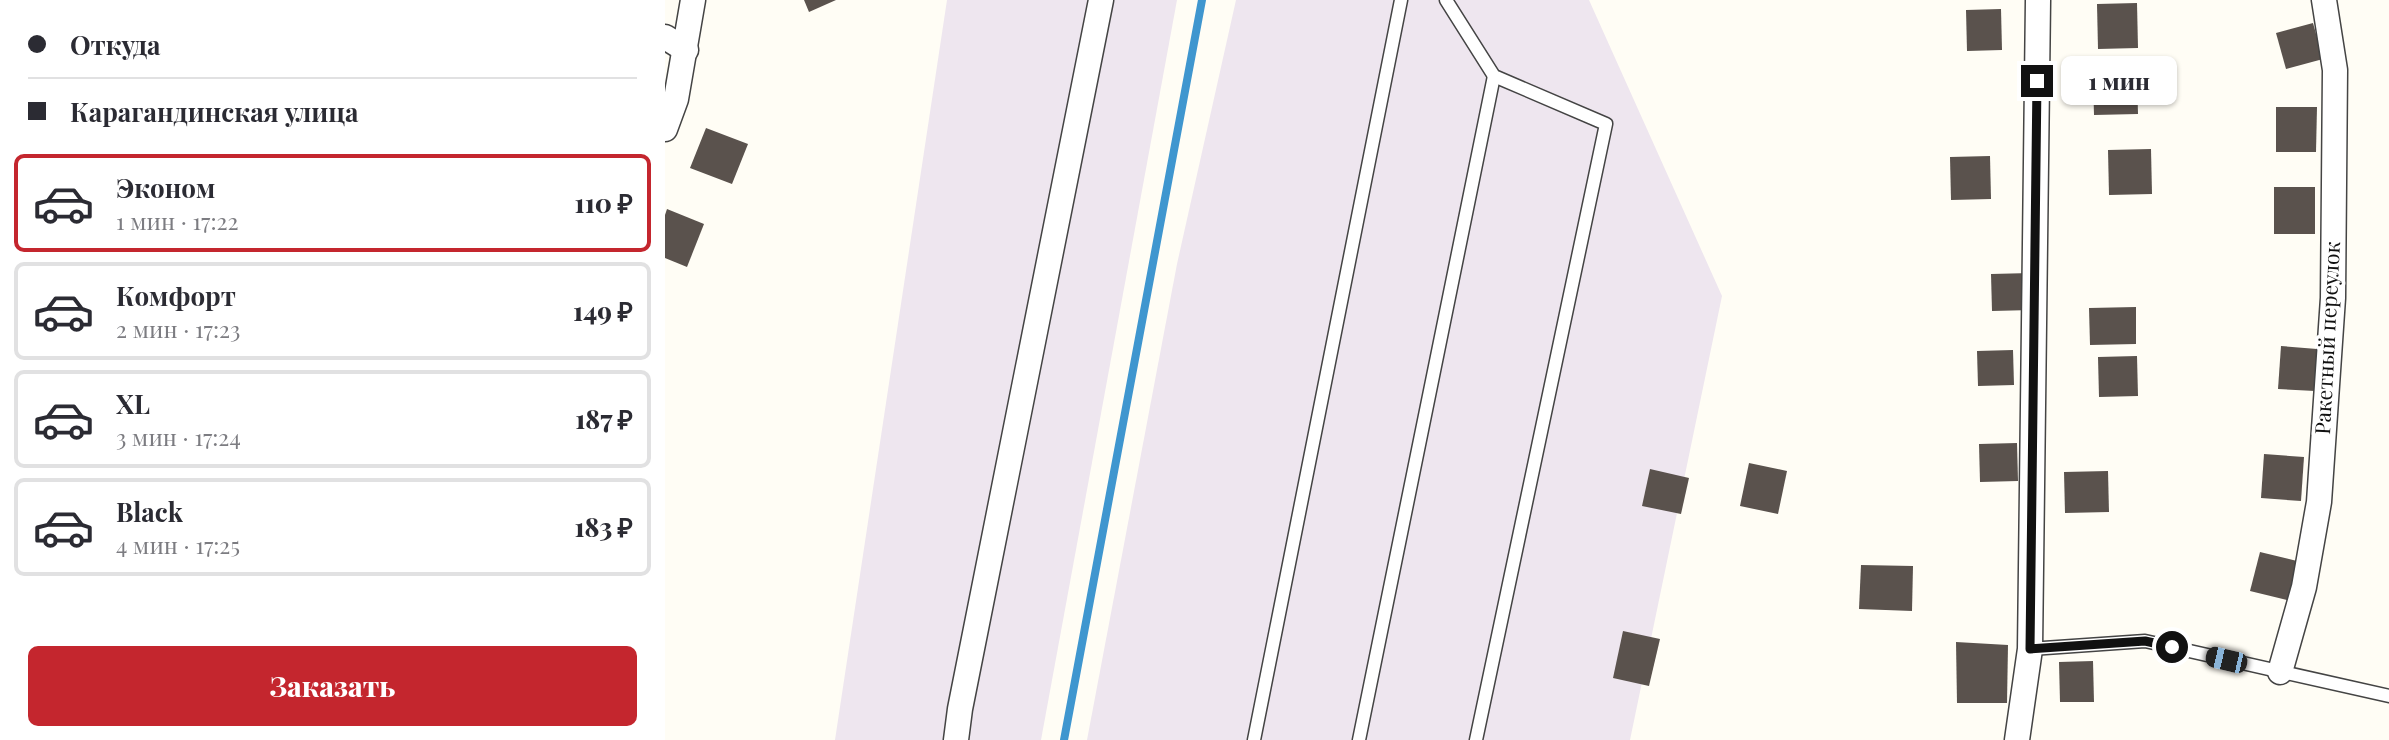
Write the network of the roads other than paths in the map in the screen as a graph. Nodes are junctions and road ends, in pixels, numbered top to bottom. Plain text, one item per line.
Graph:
1 (693, 0) edge
2 (1101, 0) edge
3 (1401, 0) edge
4 (1446, 0) edge
5 (2038, 0) edge
6 (2324, 0) edge
7 (665, 37) edge
8 (686, 50) junction
9 (1495, 76) junction
10 (665, 129) edge
11 (2030, 649) junction
12 (2280, 672) junction
13 (2389, 696) edge
14 (956, 740) edge
15 (1254, 740) edge
16 (1359, 740) edge
17 (1476, 740) edge
18 (2017, 740) edge

1 - 8 street
2 - 14 street
3 - 15 lane
4 - 9 lane
5 - 11 street
6 - 12 street, Ракетный переулок
7 - 8 street
8 - 10 street
9 - 16 lane
9 - 17 lane
11 - 12 lane
11 - 18 street
12 - 13 lane

